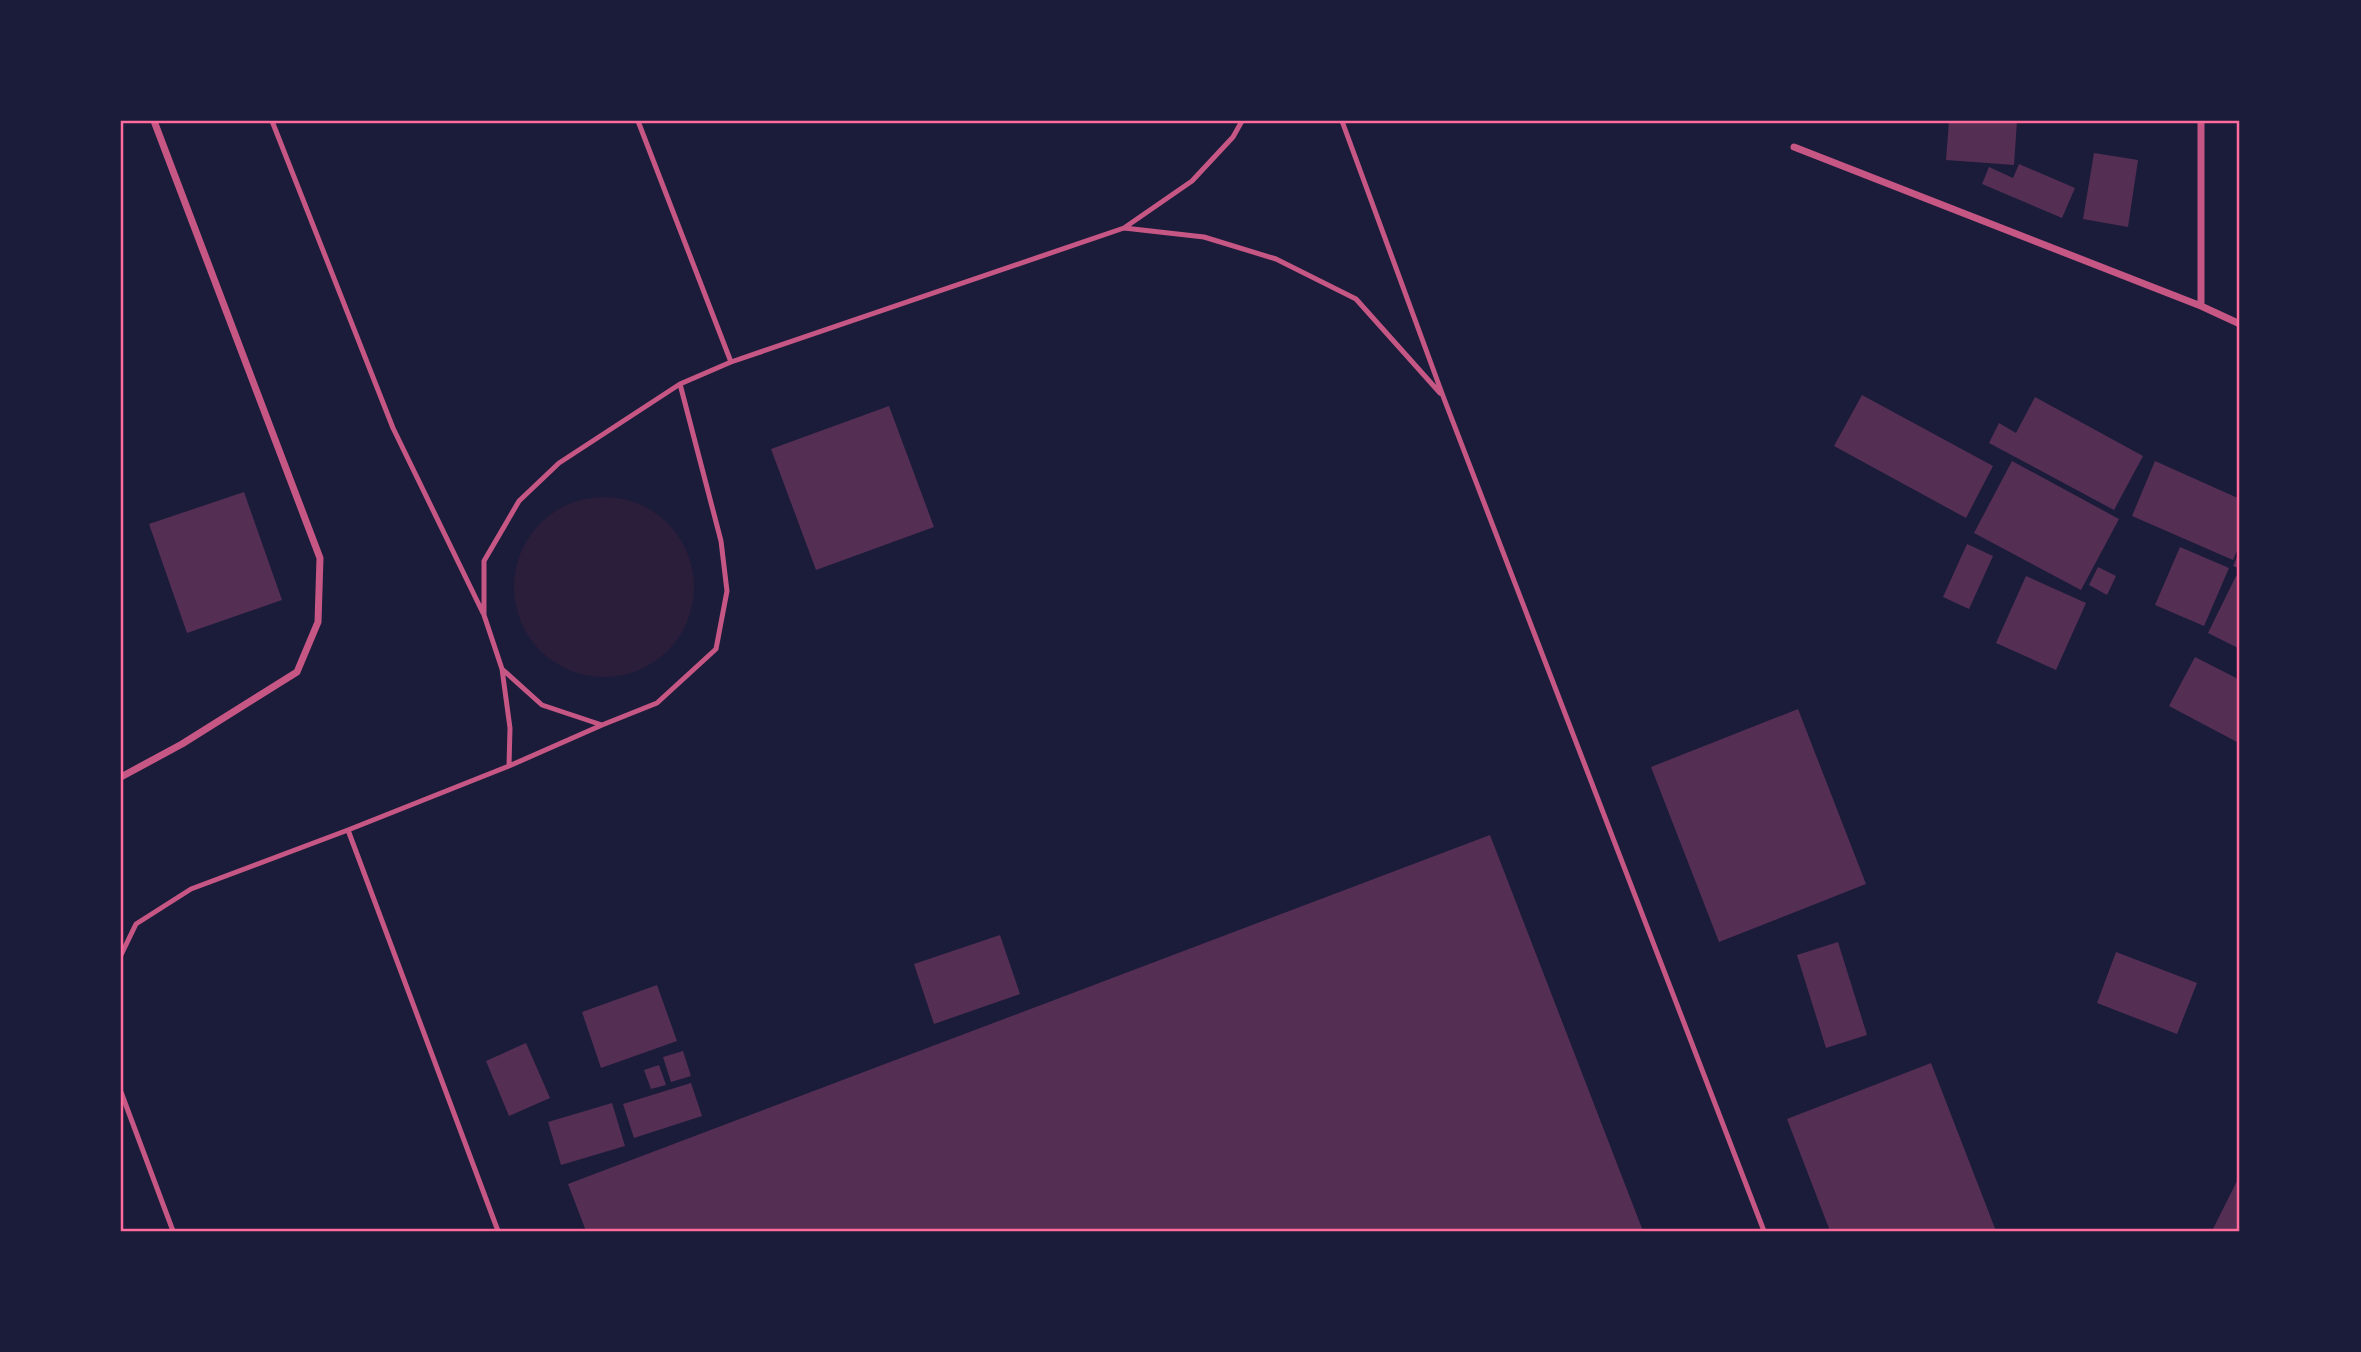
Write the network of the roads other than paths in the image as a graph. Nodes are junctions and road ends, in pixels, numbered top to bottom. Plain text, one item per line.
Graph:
1 (154, 121) edge
2 (272, 121) edge
3 (638, 121) edge
4 (1242, 121) edge
5 (1342, 121) edge
6 (2201, 121) edge
7 (1794, 147) dead end
8 (1124, 228) junction
9 (2201, 306) junction
10 (2240, 324) edge
11 (731, 362) junction
12 (680, 383) junction
13 (1443, 396) junction
14 (484, 615) junction
15 (502, 668) junction
16 (602, 725) junction
17 (509, 766) junction
18 (121, 777) edge
19 (348, 831) junction
20 (121, 955) edge
21 (121, 1092) edge
22 (173, 1231) edge
23 (498, 1231) edge
24 (1764, 1231) edge

1 - 18 street
2 - 14 lane
3 - 11 lane
4 - 8 lane
5 - 13 lane
6 - 9 street
7 - 9 street
8 - 11 lane
8 - 13 lane
9 - 10 street
11 - 12 lane
12 - 14 lane
12 - 16 lane
13 - 24 lane
14 - 15 lane
15 - 16 lane
15 - 17 lane
16 - 17 lane
17 - 19 lane
19 - 20 lane
19 - 23 lane
21 - 22 lane

